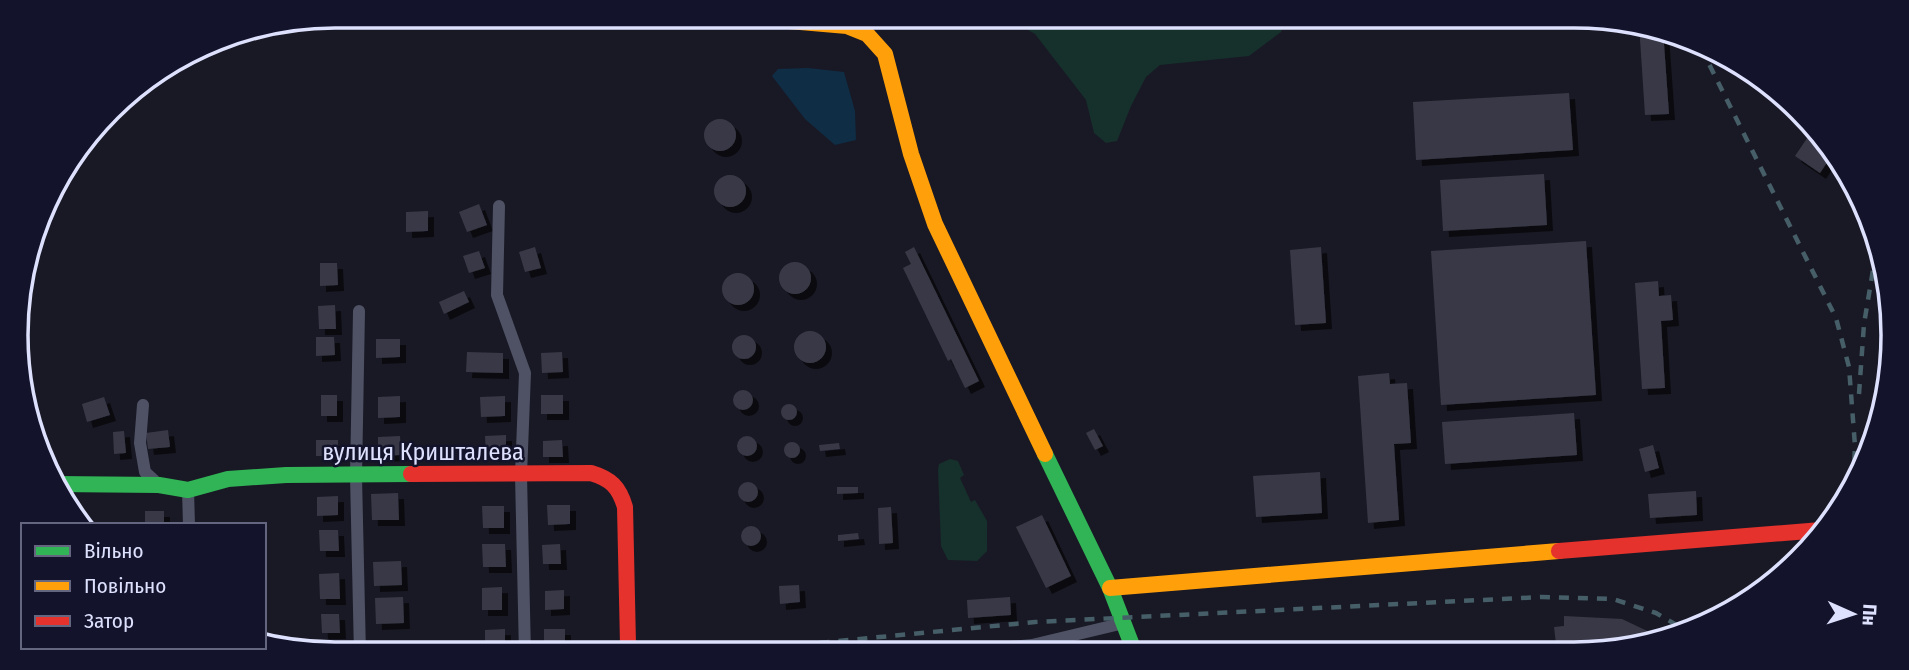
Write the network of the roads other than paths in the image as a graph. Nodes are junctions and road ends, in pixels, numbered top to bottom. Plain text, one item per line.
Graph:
1 (852, 28) edge
2 (499, 206) dead end
3 (359, 311) dead end
4 (143, 405) dead end
5 (521, 475) junction
6 (356, 476) junction
7 (67, 484) edge
8 (159, 485) junction
9 (188, 490) junction
10 (189, 523) edge
11 (1810, 531) edge
12 (1110, 588) junction
13 (1124, 623) junction
14 (360, 642) edge
15 (525, 642) edge
16 (628, 642) edge
17 (1045, 642) edge
18 (1131, 642) edge

1 - 12 street
2 - 5 street
3 - 6 street
4 - 8 street
5 - 6 street, вулиця Кришталева
5 - 15 street
5 - 16 street, вулиця Кришталева
6 - 9 street, вулиця Кришталева
6 - 14 street
7 - 8 street, вулиця Кришталева
8 - 9 street, вулиця Кришталева
9 - 10 street
11 - 12 street
12 - 13 street
13 - 17 street
13 - 18 street

